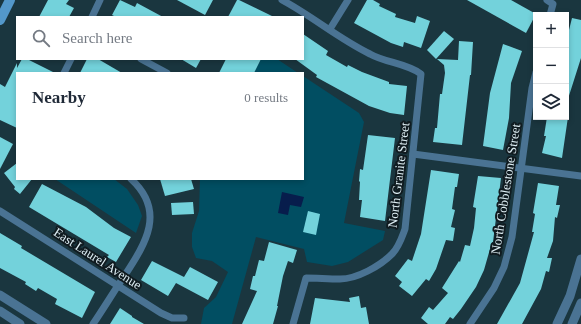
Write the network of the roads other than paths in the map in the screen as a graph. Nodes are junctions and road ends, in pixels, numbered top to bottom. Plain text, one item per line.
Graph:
1 (10, 0) edge
2 (100, 0) edge
3 (282, 0) edge
4 (348, 0) edge
5 (92, 16) edge
6 (0, 20) edge
7 (330, 29) junction
8 (70, 60) edge
9 (142, 60) edge
10 (64, 72) edge
11 (165, 72) edge
12 (534, 84) edge
13 (413, 154) junction
14 (521, 167) junction
15 (581, 176) edge
16 (134, 182) edge
17 (0, 211) edge
18 (581, 259) edge
19 (118, 286) junction
20 (0, 295) edge
21 (581, 303) edge
22 (0, 311) edge
23 (184, 318) dead end
24 (20, 324) edge
25 (46, 324) edge
26 (93, 324) edge
27 (293, 324) edge
28 (470, 324) edge
29 (557, 324) edge
30 (572, 324) edge

1 - 6 main road
2 - 5 street
3 - 7 street
4 - 7 street
7 - 13 street, North Granite Street
8 - 10 street
9 - 11 street
12 - 14 street, North Cobblestone Street
13 - 14 street
13 - 27 street, North Granite Street
14 - 15 street
14 - 28 street, North Cobblestone Street
16 - 19 street
17 - 19 street, East Laurel Avenue
18 - 29 street
19 - 23 street, East Laurel Avenue
19 - 26 street
20 - 25 street
21 - 30 street
22 - 24 street

